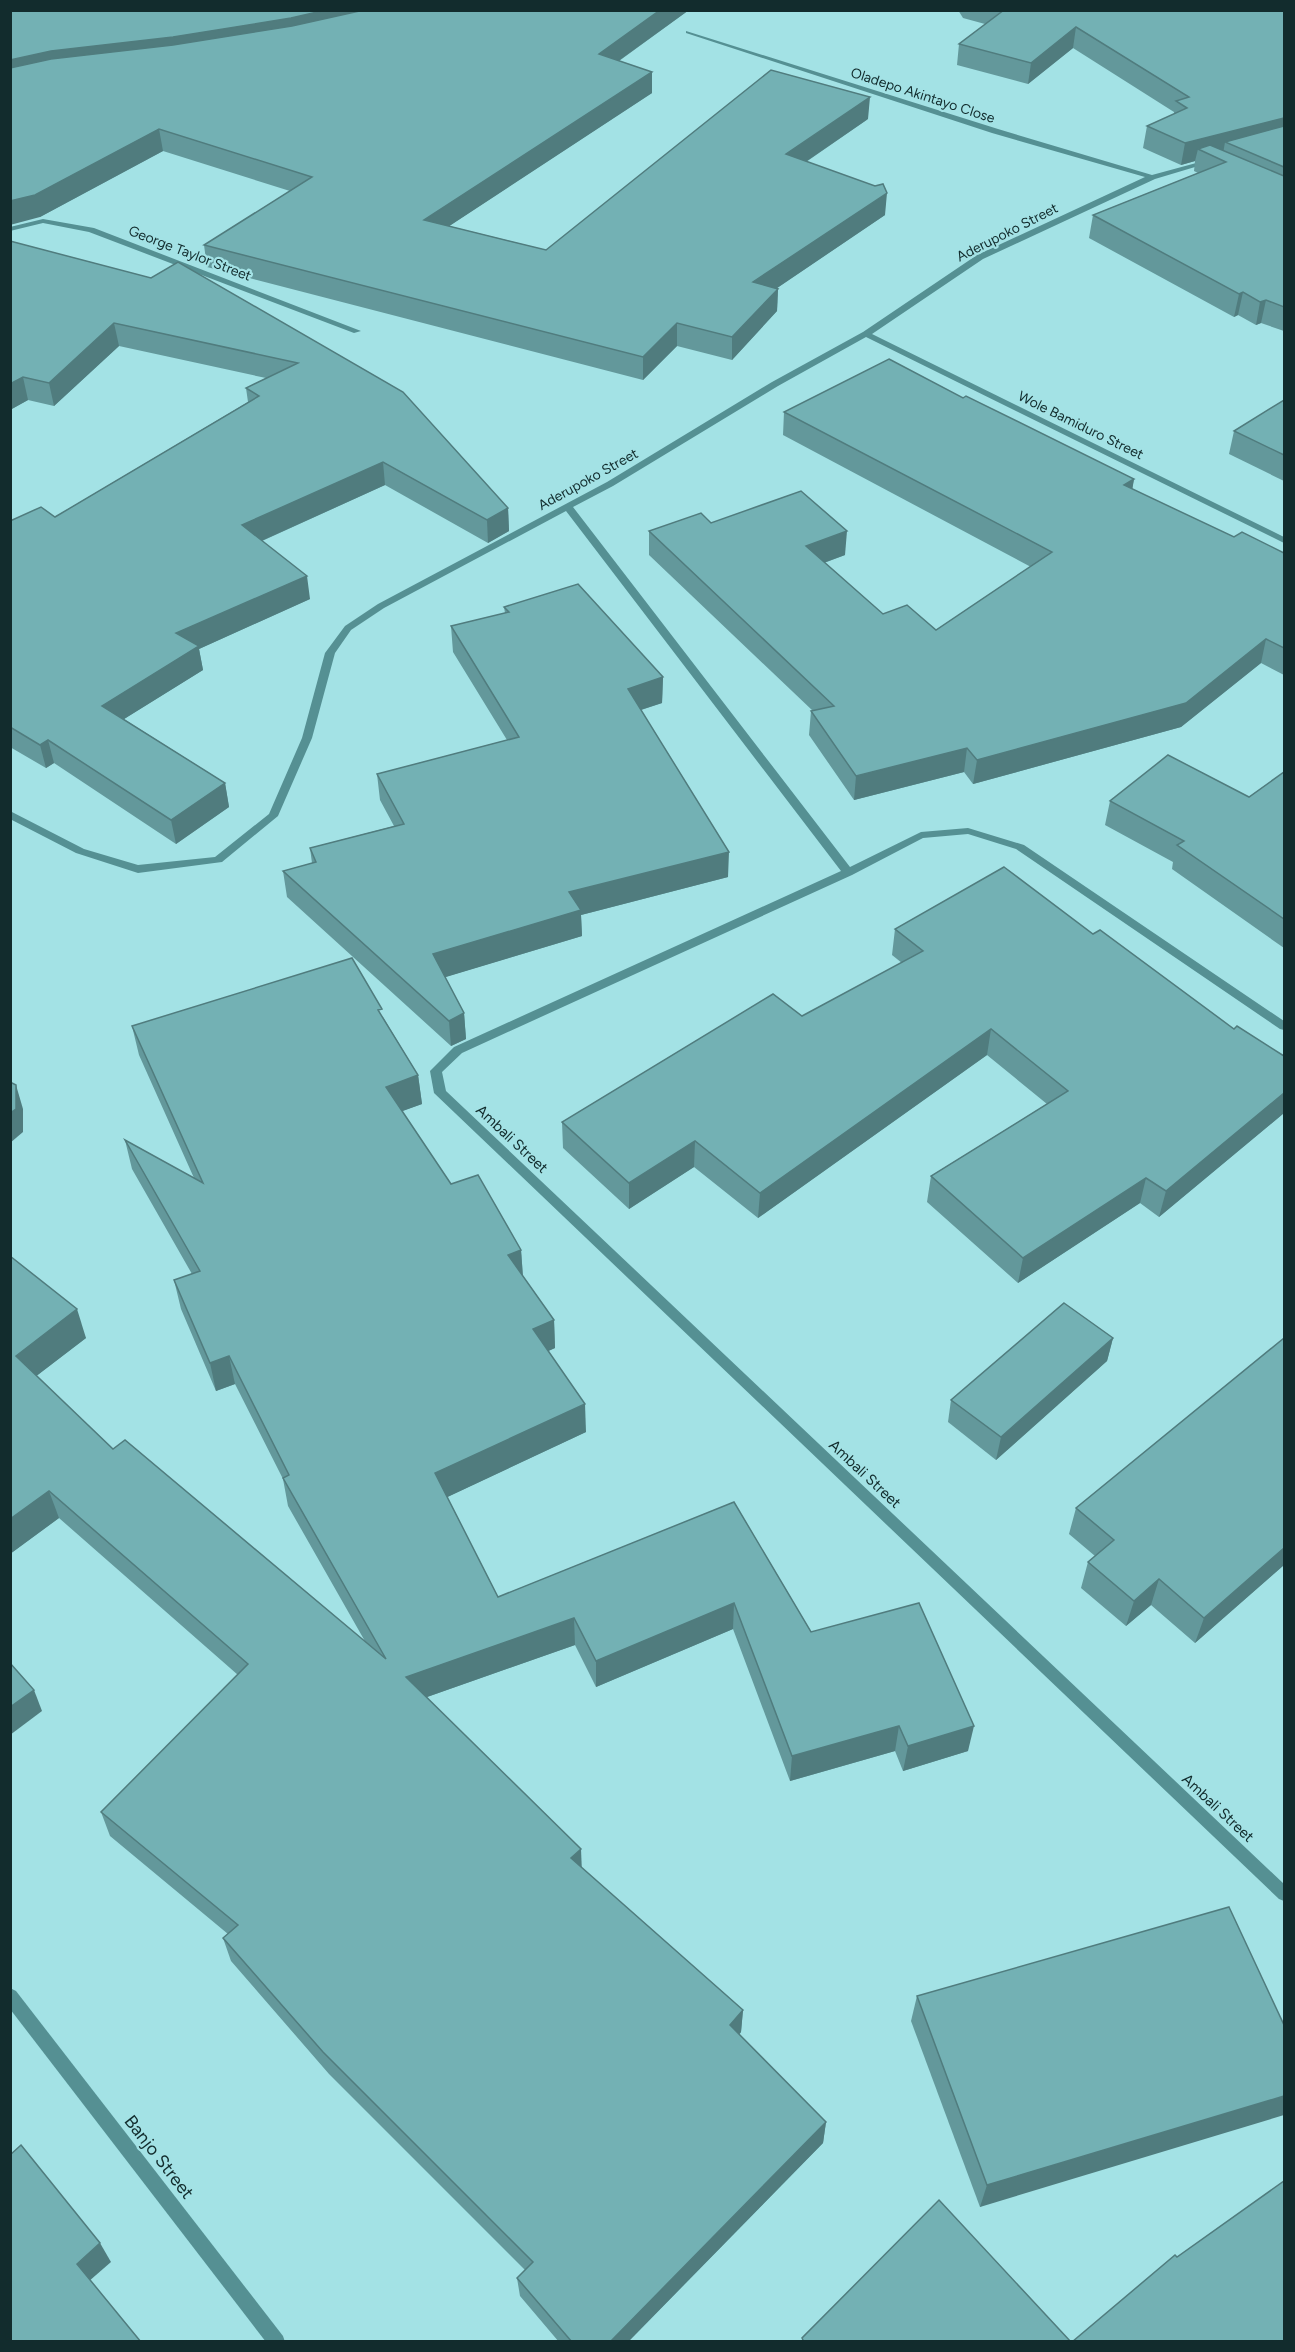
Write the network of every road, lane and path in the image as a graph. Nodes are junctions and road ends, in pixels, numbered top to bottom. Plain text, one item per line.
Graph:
1 (688, 32) dead end
2 (1217, 163) edge
3 (1152, 177) junction
4 (10, 230) edge
5 (357, 331) dead end
6 (866, 334) junction
7 (568, 507) junction
8 (1284, 540) edge
9 (10, 813) edge
10 (848, 872) junction
11 (1284, 1026) edge
12 (1284, 1894) edge
13 (10, 1996) edge
14 (277, 2342) edge

1 - 3 street, Oladepo Akintayo Close
2 - 3 street, Aderupoko Street
3 - 6 street, Aderupoko Street
4 - 5 street, George Taylor Street
6 - 7 street, Aderupoko Street
6 - 8 street, Wole Bamiduro Street
7 - 9 street, Aderupoko Street
7 - 10 street
10 - 11 street
10 - 12 street, Ambali Street
13 - 14 street, Banjo Street

